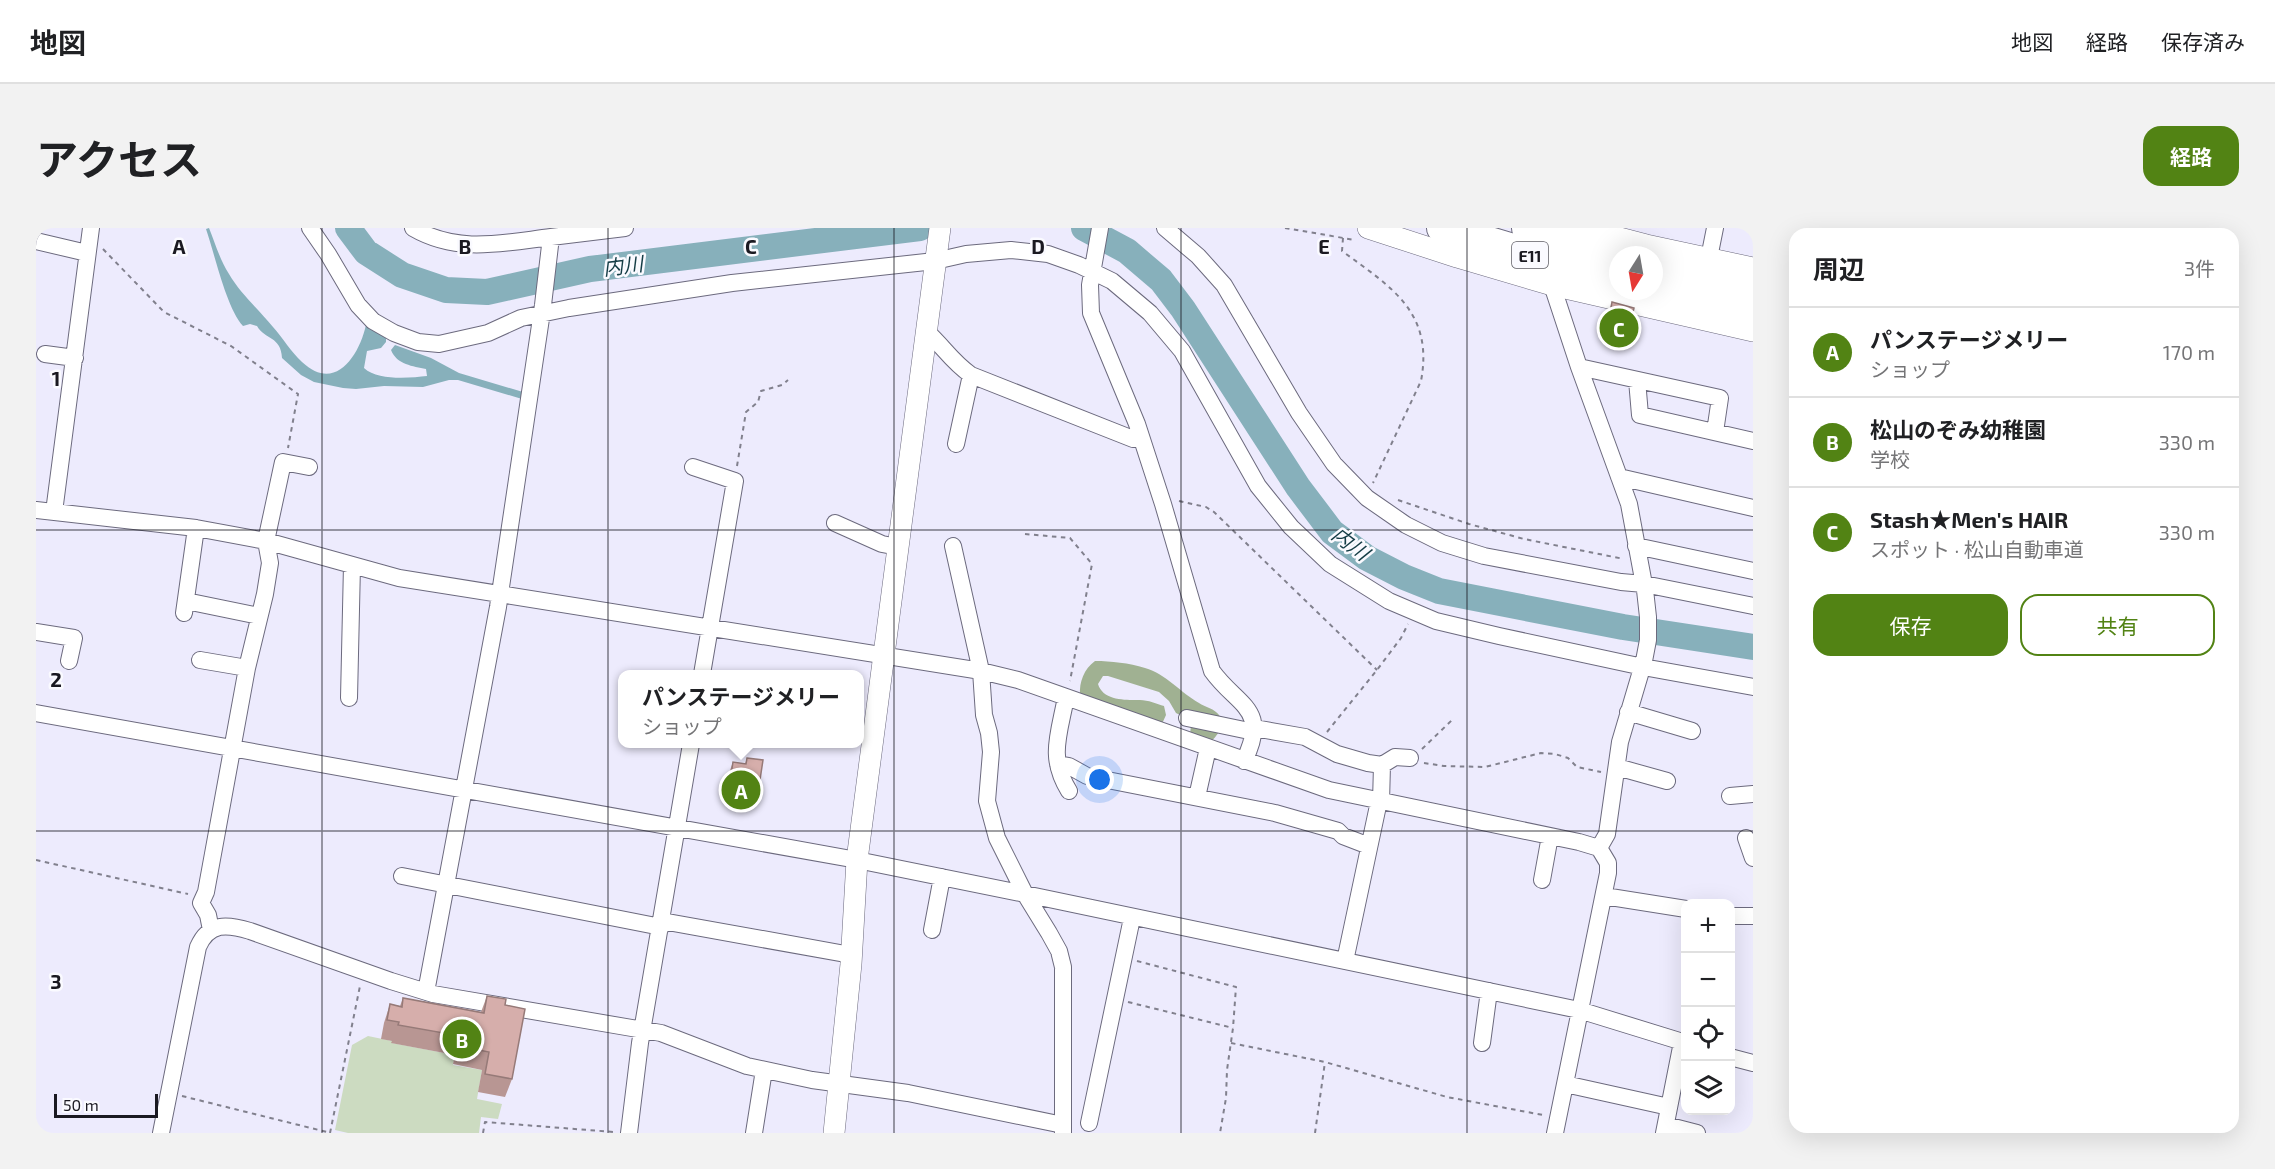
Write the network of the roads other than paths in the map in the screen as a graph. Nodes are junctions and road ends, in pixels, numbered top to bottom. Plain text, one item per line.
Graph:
1 (310, 228) edge
2 (413, 228) edge
3 (625, 228) edge
4 (939, 228) edge
5 (1100, 228) edge
6 (1166, 228) edge
7 (1442, 228) edge
8 (1527, 228) edge
9 (1582, 228) edge
10 (1714, 228) edge
11 (1365, 235) edge
12 (559, 237) edge
13 (89, 240) edge
14 (36, 241) edge
15 (1609, 251) edge
16 (1709, 258) junction
17 (935, 259) junction
18 (1663, 265) edge
19 (1753, 268) edge
20 (1093, 269) junction
21 (1609, 277) edge
22 (1753, 284) edge
23 (1552, 285) junction
24 (1663, 291) edge
25 (543, 309) junction
26 (1753, 309) edge
27 (926, 331) junction
28 (1753, 331) edge
29 (45, 354) dead end
30 (75, 358) junction
31 (1579, 367) junction
32 (971, 375) junction
33 (1637, 380) junction
34 (1714, 432) junction
35 (1141, 439) junction
36 (1753, 441) edge
37 (956, 444) dead end
38 (309, 467) dead end
39 (693, 467) dead end
40 (1619, 477) junction
41 (1753, 508) edge
42 (36, 510) edge
43 (54, 512) junction
44 (835, 523) dead end
45 (196, 528) junction
46 (266, 541) junction
47 (953, 546) dead end
48 (898, 547) junction
49 (1638, 554) junction
50 (352, 565) junction
51 (1753, 571) edge
52 (1644, 587) junction
53 (500, 593) junction
54 (1753, 606) edge
55 (259, 615) junction
56 (710, 627) junction
57 (36, 632) edge
58 (884, 654) junction
59 (200, 660) dead end
60 (69, 662) dead end
61 (1643, 664) junction
62 (247, 668) junction
63 (703, 670) edge
64 (981, 671) junction
65 (1753, 687) edge
66 (1066, 697) junction
67 (349, 698) dead end
68 (1628, 712) junction
69 (36, 713) edge
70 (1187, 718) dead end
71 (1254, 730) junction
72 (1692, 731) dead end
73 (690, 748) edge
74 (1208, 748) junction
75 (233, 749) junction
76 (1410, 758) road end
77 (1244, 761) junction
78 (1058, 764) junction
79 (1382, 765) junction
80 (1616, 770) junction
81 (1667, 781) dead end
82 (464, 790) junction
83 (1069, 791) dead end
84 (1753, 794) edge
85 (1730, 796) dead end
86 (1197, 797) junction
87 (1380, 801) junction
88 (678, 828) junction
89 (1550, 836) junction
90 (1369, 846) junction
91 (1599, 848) junction
92 (857, 860) junction
93 (402, 876) dead end
94 (942, 877) junction
95 (1542, 880) dead end
96 (446, 884) junction
97 (1025, 894) junction
98 (1604, 896) junction
99 (1681, 908) edge
100 (1735, 916) edge
101 (1753, 916) edge
102 (1132, 918) junction
103 (661, 924) junction
104 (211, 930) junction
105 (932, 930) dead end
106 (851, 955) junction
107 (1345, 962) junction
108 (1489, 991) junction
109 (426, 992) junction
110 (1579, 1010) junction
111 (643, 1030) junction
112 (1681, 1042) edge
113 (1482, 1043) dead end
114 (1681, 1056) edge
115 (1735, 1058) edge
116 (1753, 1063) edge
117 (764, 1070) junction
118 (839, 1083) junction
119 (1565, 1084) junction
120 (1669, 1107) junction
121 (1089, 1123) dead end
122 (1556, 1126) edge
123 (1063, 1129) edge
124 (1665, 1129) edge
125 (630, 1132) edge
126 (161, 1133) edge
127 (754, 1133) edge
128 (834, 1133) edge
129 (1697, 1133) edge

1 - 25 street
2 - 12 street
3 - 12 street
4 - 17 street
5 - 20 street
6 - 52 street
7 - 21 highway, E11
8 - 15 highway, E11
9 - 16 street
10 - 16 street
11 - 23 street
12 - 25 street
13 - 14 street
13 - 30 street
16 - 19 street
17 - 20 street
17 - 25 street
17 - 27 street
18 - 22 highway
20 - 35 street
20 - 61 street
23 - 28 street
23 - 31 street
24 - 26 highway
25 - 53 street
27 - 32 street
27 - 48 street
29 - 30 street
30 - 43 street
31 - 33 street
31 - 40 street
32 - 35 street
32 - 37 street
33 - 34 street
33 - 34 street
34 - 36 street
35 - 71 street
38 - 46 street
39 - 56 street
40 - 41 street
40 - 49 street
42 - 43 street
43 - 45 street
44 - 48 street
45 - 46 street
45 - 55 street
46 - 50 street
46 - 55 street
47 - 64 street
48 - 58 street
49 - 51 street
49 - 52 street
50 - 53 street
50 - 67 street
52 - 54 street
52 - 61 street
53 - 56 street
53 - 82 street
55 - 62 street
56 - 58 street
56 - 63 street
57 - 60 street
58 - 64 street
58 - 92 street
59 - 62 street
61 - 65 street
61 - 68 street
62 - 75 street
64 - 66 street
64 - 97 street
66 - 74 street
66 - 78 street
68 - 72 street
68 - 80 street
69 - 75 street
70 - 71 street
71 - 77 street
71 - 79 street
73 - 88 street
74 - 77 street
74 - 86 street
75 - 82 street
75 - 104 street
76 - 79 street
77 - 87 street
78 - 83 street
78 - 86 street
79 - 87 street
80 - 81 street
80 - 91 street
82 - 88 street
82 - 96 street
84 - 85 street
86 - 90 street
87 - 89 street
87 - 90 street
88 - 92 street
88 - 103 street
89 - 91 street
89 - 95 street
90 - 107 street
91 - 98 street
92 - 94 street
92 - 106 street
93 - 96 street
94 - 97 street
94 - 105 street
96 - 103 street
96 - 109 street
97 - 102 street
97 - 123 street
98 - 99 street
98 - 110 street
100 - 101 street
102 - 107 street
102 - 121 street
103 - 106 street
103 - 111 street
104 - 109 street
104 - 126 street
106 - 118 street
107 - 108 street
108 - 110 street
108 - 113 street
109 - 111 street
110 - 112 street
110 - 119 street
111 - 117 street
111 - 125 street
114 - 120 street
115 - 116 street
117 - 118 street
117 - 127 street
118 - 123 street
118 - 128 street
119 - 120 street
119 - 122 street
120 - 124 street
124 - 129 street

